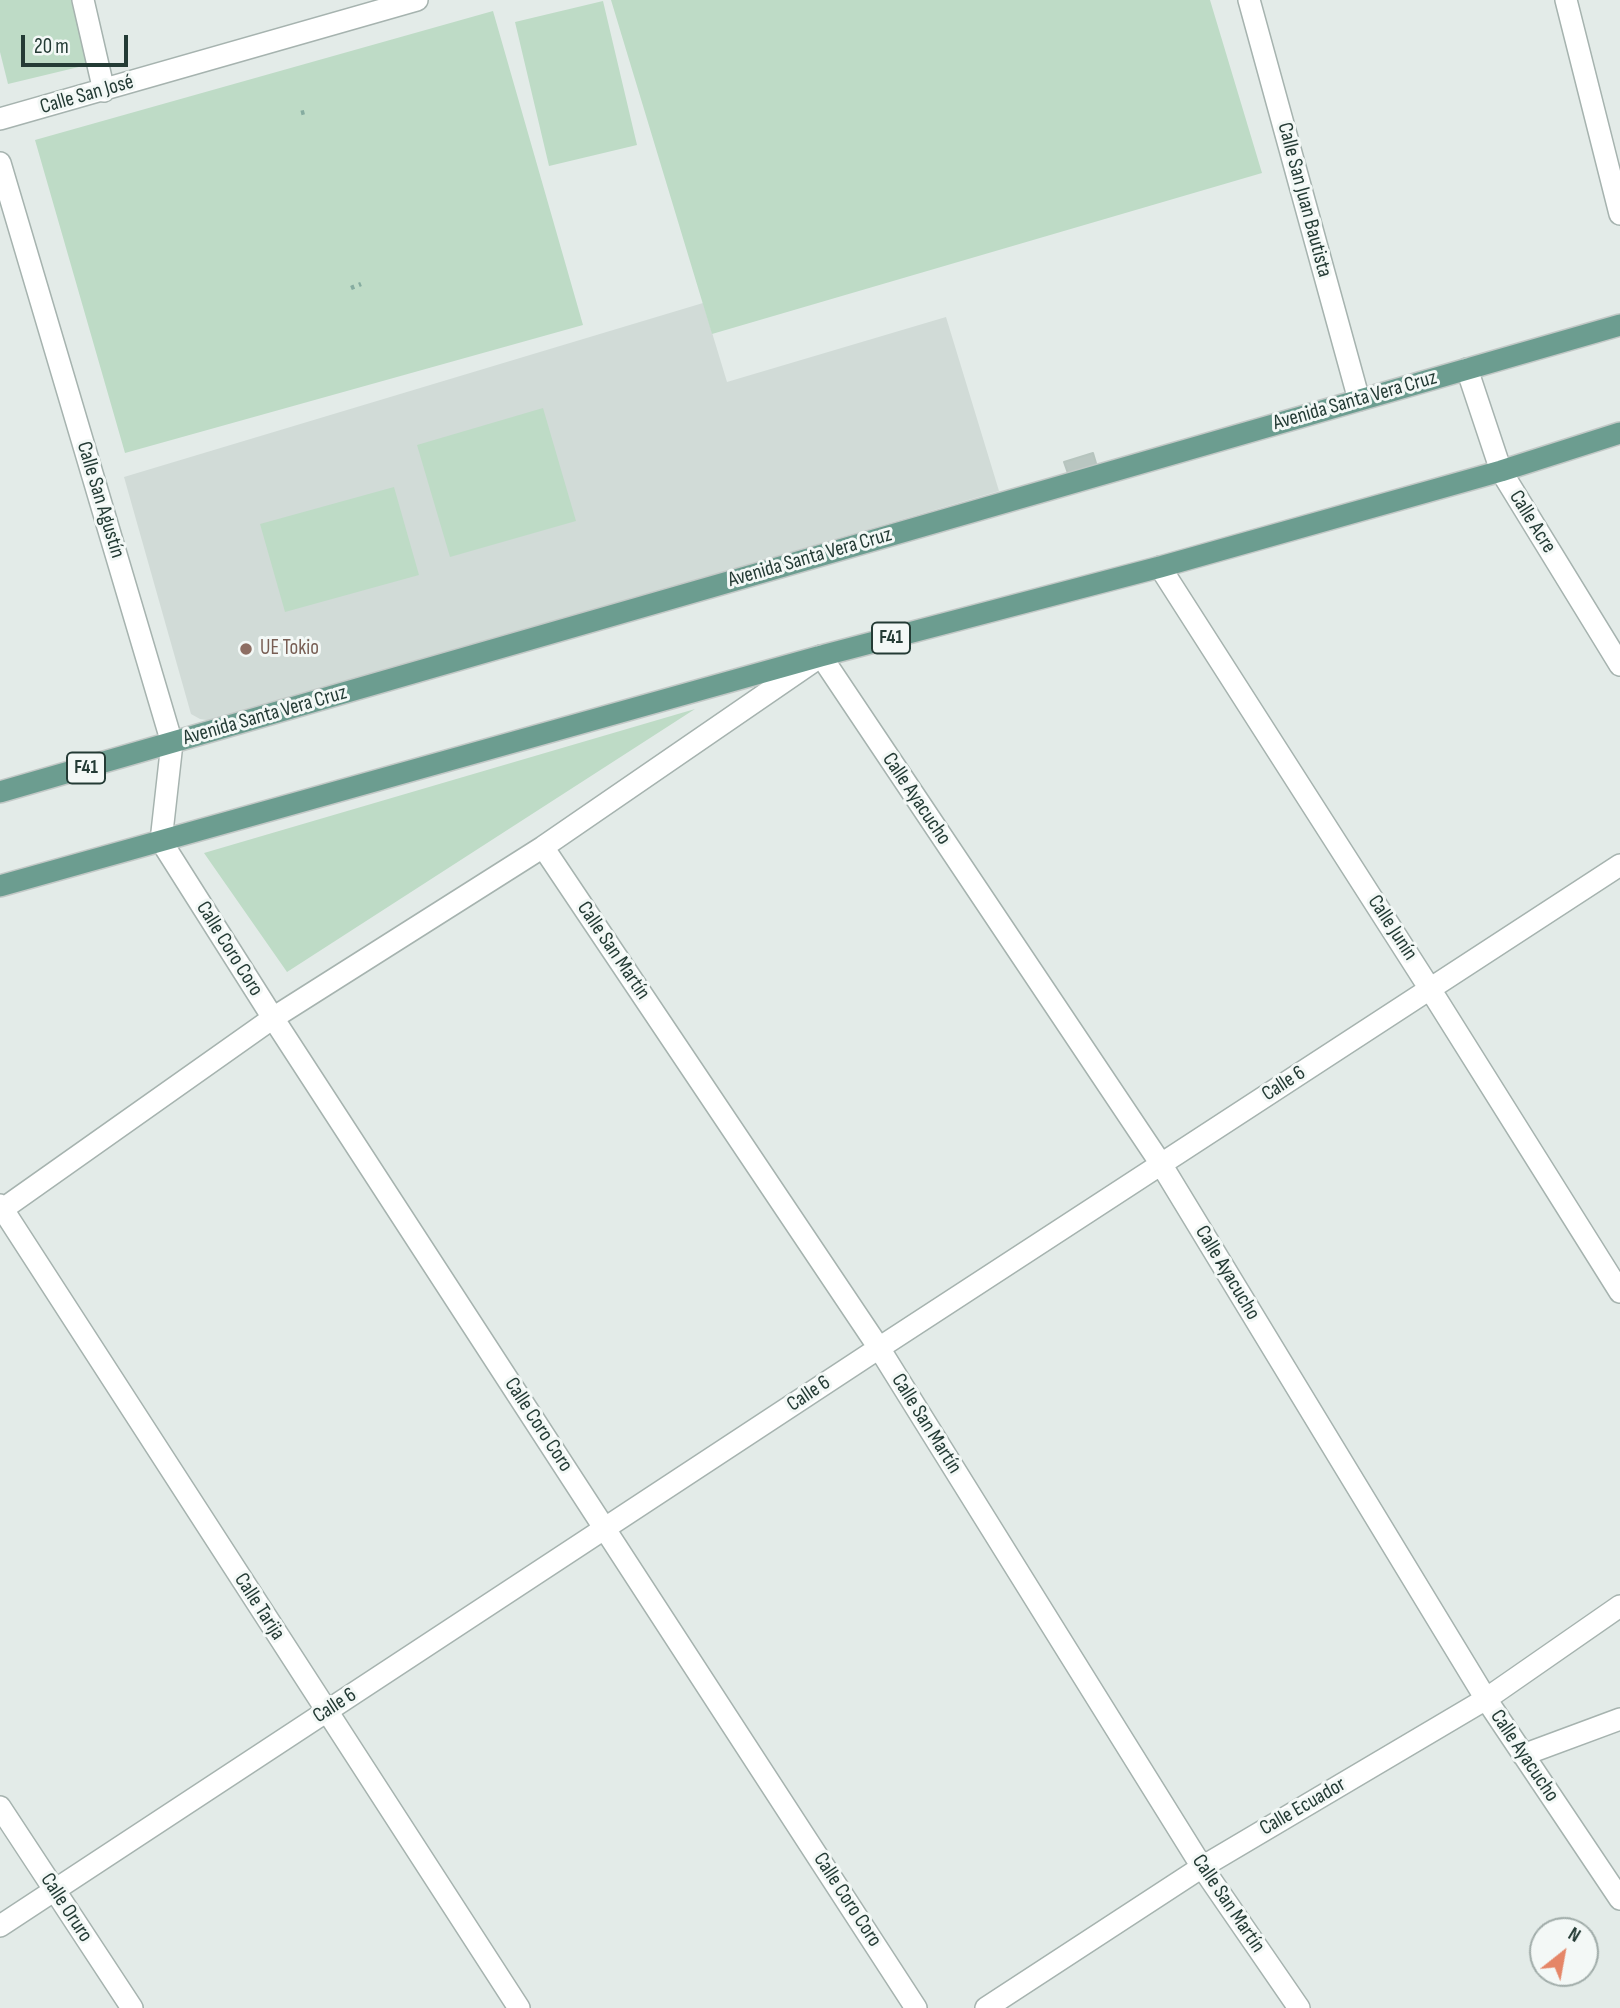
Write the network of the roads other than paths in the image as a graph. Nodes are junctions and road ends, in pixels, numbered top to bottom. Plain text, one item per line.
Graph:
1 (83, 0) edge
2 (417, 0) edge
3 (1250, 0) edge
4 (1566, 0) edge
5 (104, 91) junction
6 (0, 119) edge
7 (0, 163) edge
8 (1620, 214) edge
9 (1620, 325) edge
10 (1467, 369) junction
11 (1359, 400) junction
12 (1620, 433) edge
13 (1501, 471) junction
14 (1160, 566) junction
15 (821, 656) junction
16 (1620, 665) edge
17 (172, 743) junction
18 (0, 792) edge
19 (161, 841) junction
20 (542, 847) junction
21 (1620, 865) edge
22 (0, 886) edge
23 (1430, 989) junction
24 (273, 1018) junction
25 (1161, 1164) junction
26 (1, 1209) edge
27 (1620, 1292) edge
28 (878, 1348) junction
29 (606, 1528) junction
30 (1620, 1606) edge
31 (1486, 1699) junction
32 (326, 1712) junction
33 (1620, 1719) edge
34 (1522, 1755) junction
35 (0, 1807) edge
36 (1202, 1867) junction
37 (54, 1891) junction
38 (1620, 1899) edge
39 (0, 1926) edge
40 (132, 2008) edge
41 (519, 2008) edge
42 (916, 2008) edge
43 (986, 2008) edge
44 (1299, 2008) edge

1 - 5 street
2 - 5 street, Calle San José
3 - 11 street, Calle San Juan Bautista
4 - 8 street
5 - 6 street, Calle San José
7 - 17 street, Calle San Agustín
9 - 10 main road, Avenida Santa Vera Cruz / F41
10 - 11 main road, Avenida Santa Vera Cruz / F41
10 - 13 street, Calle Acre
11 - 17 main road, Avenida Santa Vera Cruz / F41
12 - 13 main road, F41
13 - 14 main road, F41
13 - 16 street, Calle Acre
14 - 15 main road, F41
14 - 23 street, Calle Junín
15 - 19 main road, F41
15 - 20 street
15 - 25 street, Calle Ayacucho
17 - 18 main road, Avenida Santa Vera Cruz / F41
17 - 19 street, Calle San Agustín
19 - 22 main road, F41
19 - 24 street, Calle Coro Coro
20 - 24 street
20 - 28 street, Calle San Martín
21 - 23 street, Calle 6
23 - 25 street, Calle 6
23 - 27 street, Calle Junín
24 - 26 street
24 - 29 street, Calle Coro Coro
25 - 28 street, Calle 6
25 - 31 street, Calle Ayacucho
26 - 32 street, Calle Tarija
28 - 29 street, Calle 6
28 - 36 street, Calle San Martín
29 - 32 street, Calle 6
29 - 42 street, Calle Coro Coro
30 - 31 street, Calle Ecuador
31 - 34 street, Calle Ayacucho
31 - 36 street, Calle Ecuador
32 - 37 street, Calle 6
32 - 41 street, Calle Tarija
33 - 34 street
34 - 38 street, Calle Ayacucho
35 - 37 street, Calle Oruro
36 - 43 street, Calle Ecuador
36 - 44 street, Calle San Martín
37 - 39 street, Calle 6
37 - 40 street, Calle Oruro

